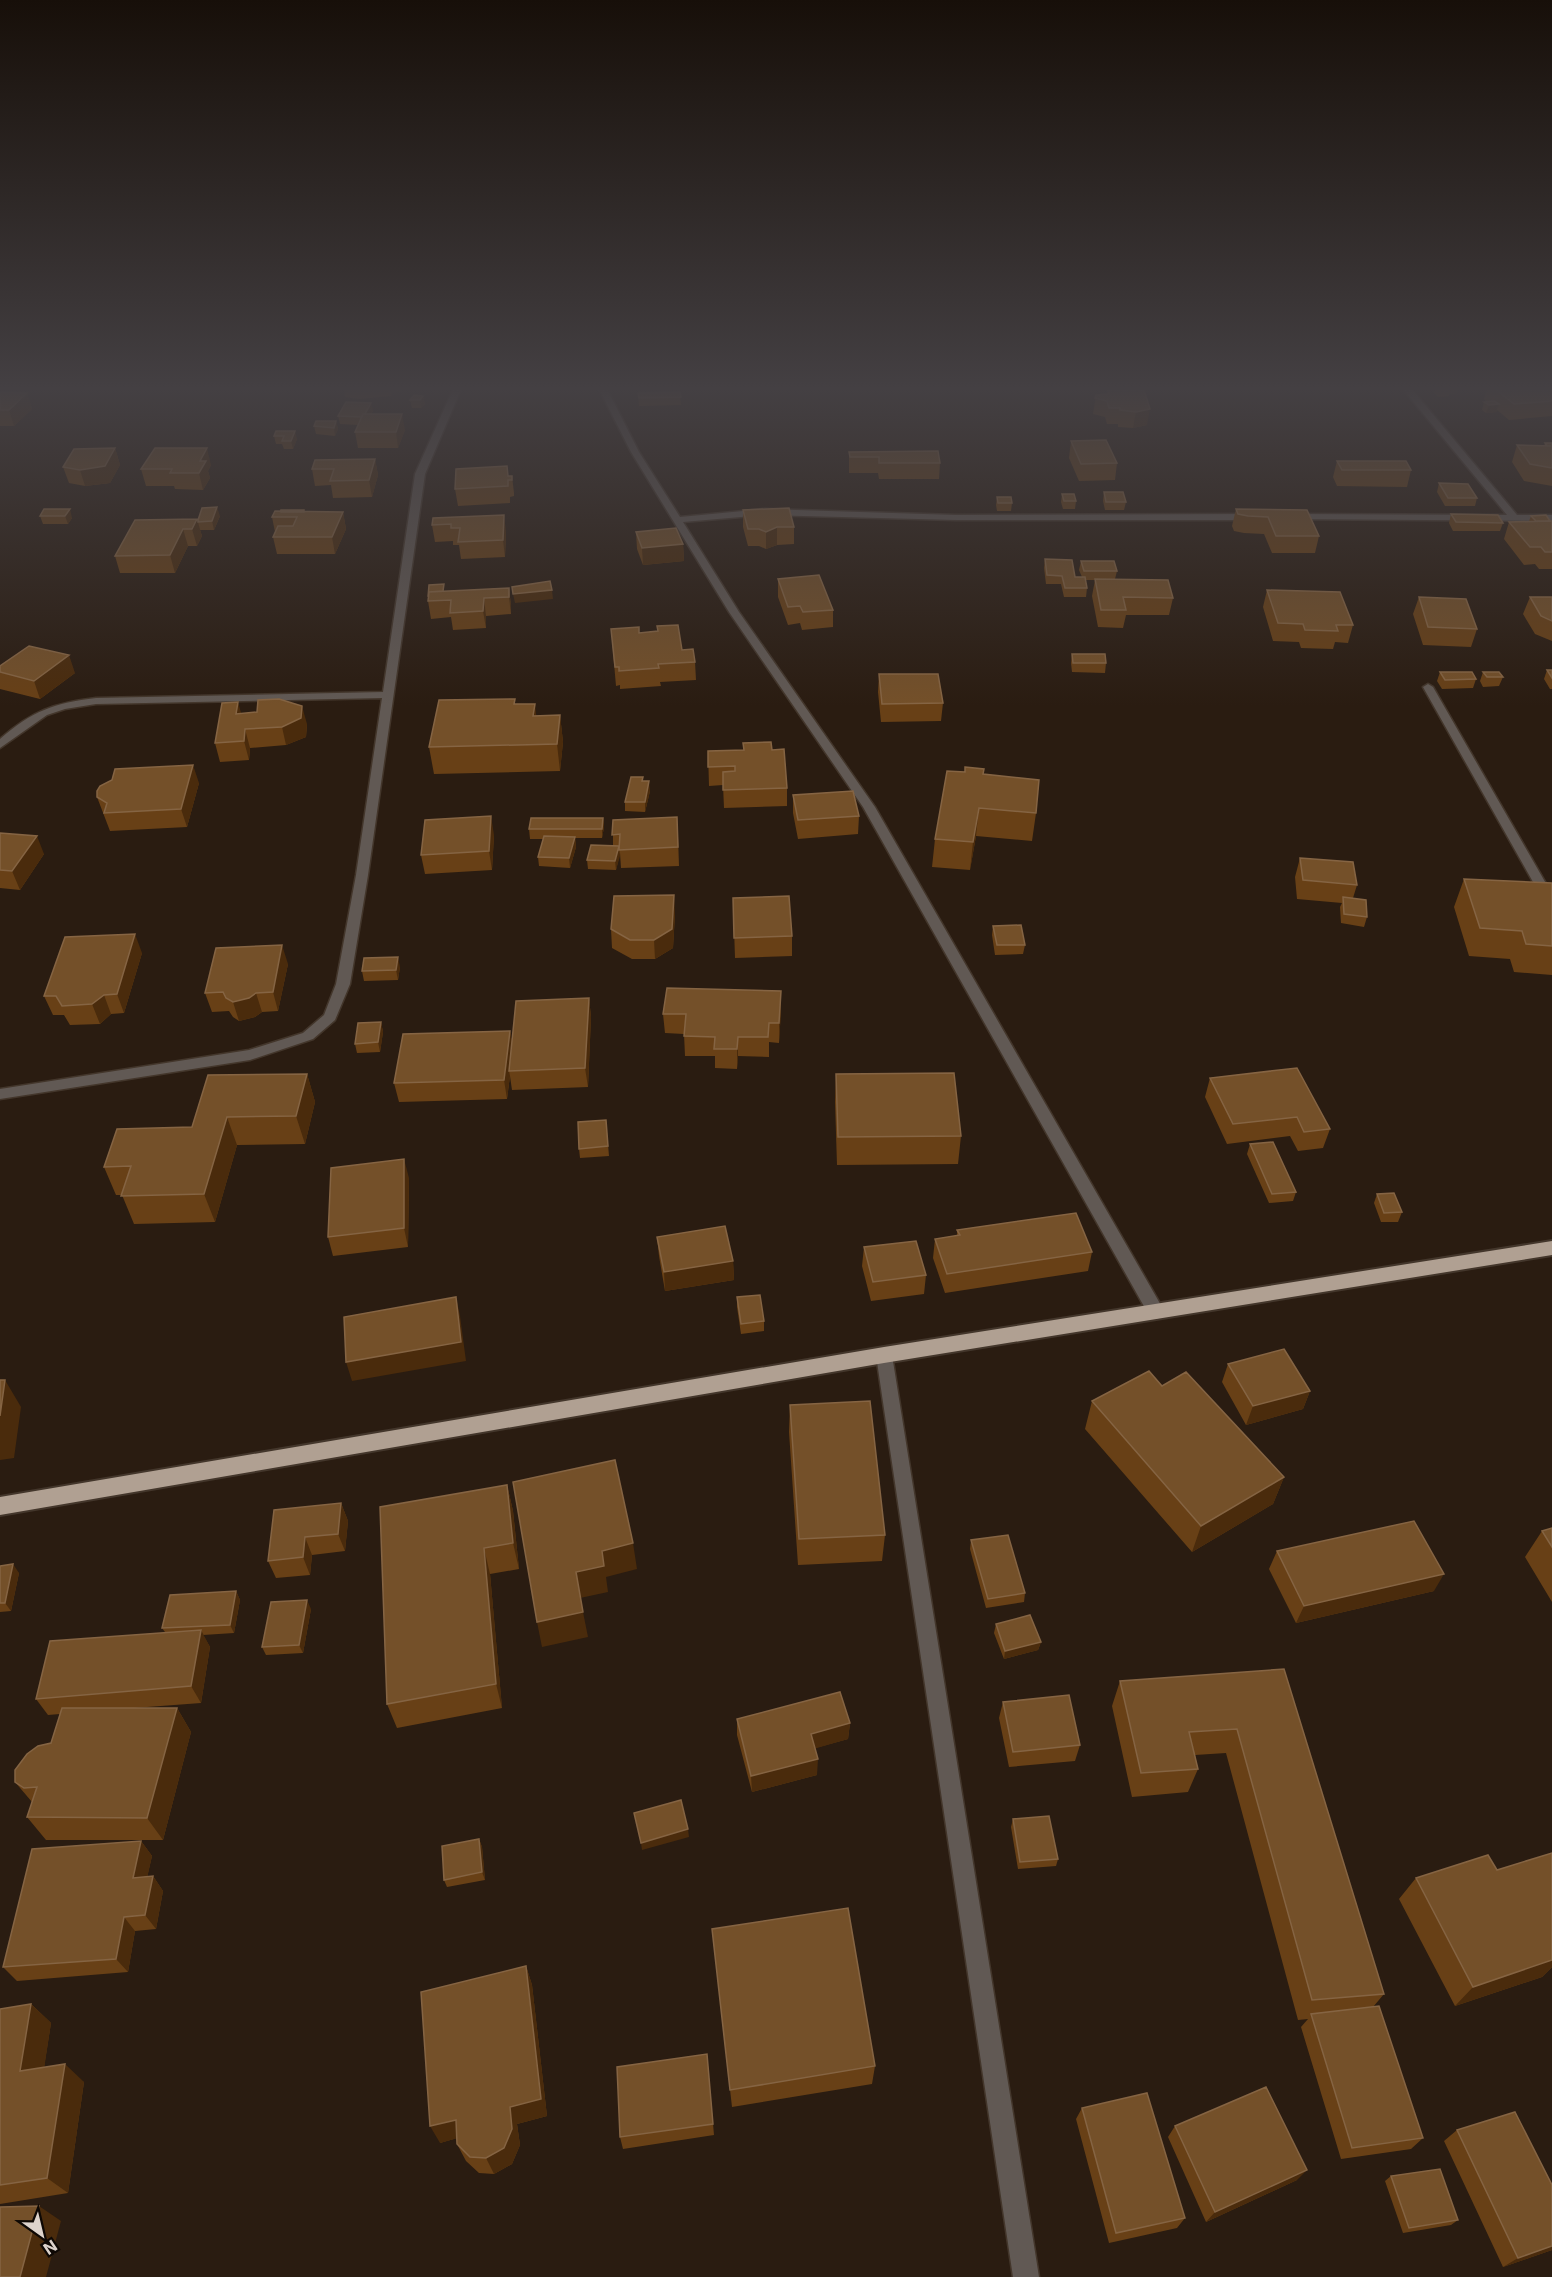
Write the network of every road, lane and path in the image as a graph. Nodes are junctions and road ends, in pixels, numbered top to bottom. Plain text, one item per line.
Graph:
1 (417, 493) edge
2 (660, 493) edge
3 (1493, 493) edge
4 (1264, 517) edge
5 (1275, 517) edge
6 (1514, 518) junction
7 (1552, 518) edge
8 (677, 520) junction
9 (1428, 687) dead end
10 (388, 695) junction
11 (0, 745) edge
12 (1552, 905) edge
13 (0, 1094) edge
14 (1552, 1248) edge
15 (1156, 1311) junction
16 (884, 1356) junction
17 (0, 1506) edge
18 (1026, 2277) edge

1 - 10 street
2 - 8 street
3 - 6 street
4 - 8 street
5 - 6 street
6 - 7 street
8 - 15 street
9 - 12 street
10 - 11 street
10 - 13 street
14 - 15 highway
15 - 16 highway
16 - 17 highway
16 - 18 street

